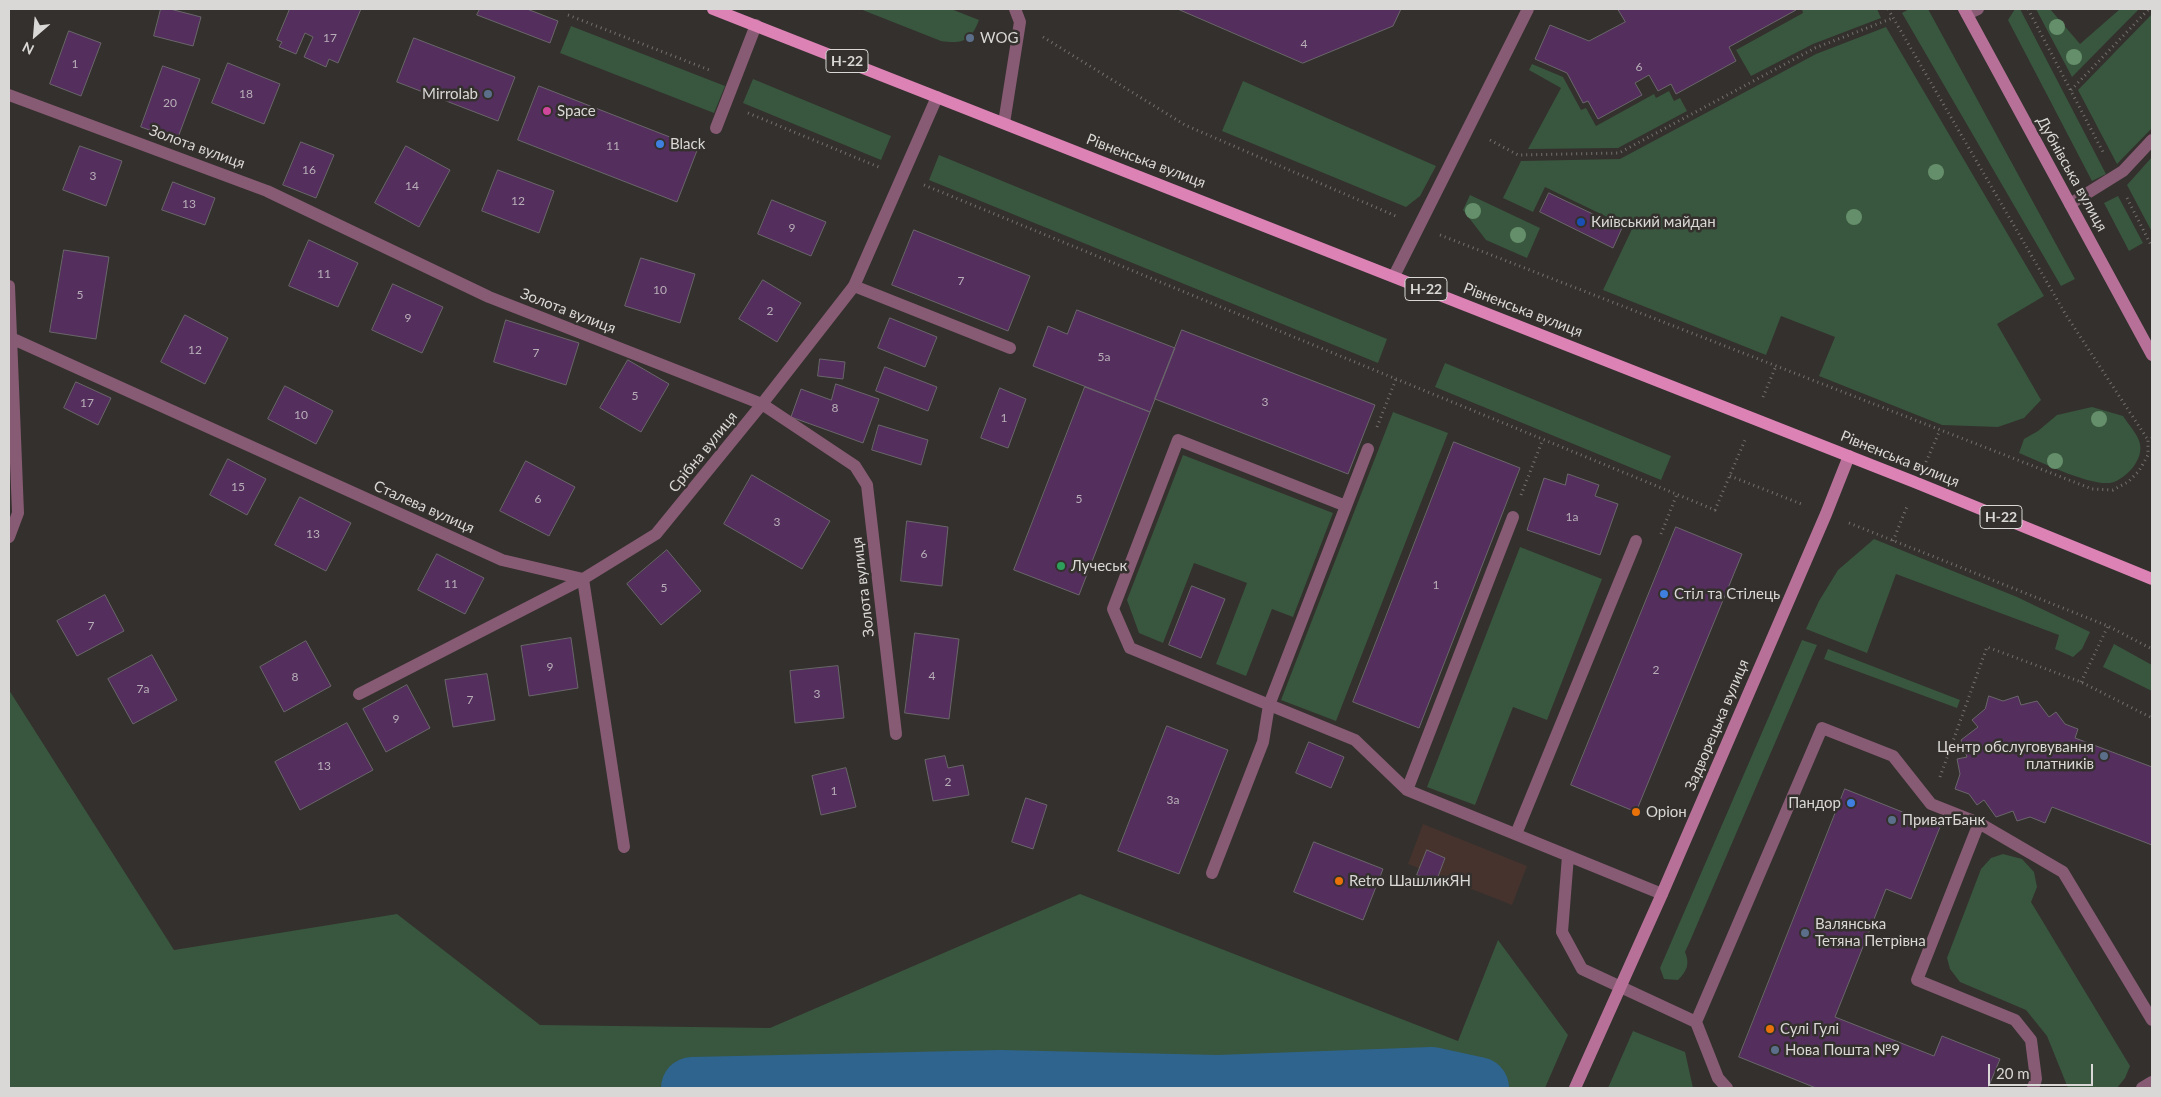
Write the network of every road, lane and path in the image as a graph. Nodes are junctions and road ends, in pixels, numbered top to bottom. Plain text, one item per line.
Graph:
1 (713, 9) edge
2 (1015, 9) edge
3 (1528, 9) edge
4 (1888, 9) edge
5 (2028, 9) edge
6 (2148, 9) edge
7 (1970, 11) edge
8 (568, 15) dead end
9 (1893, 18) junction
10 (1020, 22) junction
11 (756, 26) junction
12 (735, 80) junction
13 (2071, 90) junction
14 (9, 95) edge
15 (937, 97) junction
16 (725, 104) junction
17 (1004, 123) junction
18 (716, 128) dead end
19 (1468, 128) junction
20 (2152, 140) edge
21 (902, 176) junction
22 (2116, 176) junction
23 (2070, 204) junction
24 (1418, 226) junction
25 (2152, 247) edge
26 (1394, 276) junction
27 (9, 286) edge
28 (854, 286) junction
29 (11, 338) junction
30 (1010, 348) dead end
31 (2152, 355) edge
32 (1396, 379) junction
33 (762, 404) junction
34 (2152, 438) edge
35 (1543, 439) junction
36 (2148, 440) junction
37 (1368, 449) joint
38 (1849, 456) junction
39 (1677, 494) junction
40 (1346, 506) junction
41 (1715, 510) dead end
42 (1513, 517) joint
43 (9, 537) edge
44 (1893, 540) dead end
45 (1636, 541) joint
46 (583, 579) junction
47 (2152, 579) edge
48 (2108, 626) junction
49 (2152, 649) edge
50 (2081, 682) junction
51 (359, 694) dead end
52 (1268, 705) junction
53 (2152, 718) edge
54 (896, 734) dead end
55 (1407, 790) junction
56 (1931, 804) junction
57 (1979, 823) junction
58 (1516, 834) junction
59 (624, 847) dead end
60 (1568, 856) junction
61 (1212, 873) dead end
62 (1662, 894) junction
63 (1620, 988) junction
64 (2152, 1020) edge
65 (1696, 1022) junction
66 (2152, 1082) edge
67 (1575, 1088) edge
68 (1727, 1088) edge
69 (2033, 1088) edge
70 (2142, 1088) edge

1 - 11 main road, Рівненська вулиця / Н-22
2 - 10 street
3 - 19 street
4 - 9 path
5 - 13 path
6 - 13 path
7 - 23 main road, Дубнівська вулиця
8 - 12 path
9 - 19 path
9 - 36 path
10 - 17 street
10 - 24 path
11 - 12 street
11 - 15 main road, Рівненська вулиця / Н-22
12 - 16 street
13 - 22 path
14 - 33 street, Золота вулиця
15 - 17 main road, Рівненська вулиця / Н-22
15 - 21 street, Срібна вулиця
16 - 18 street
16 - 21 path
17 - 26 main road, Рівненська вулиця / Н-22
19 - 24 street
20 - 22 street
21 - 28 street, Срібна вулиця
21 - 32 path
22 - 23 street
22 - 25 path
23 - 31 main road, Дубнівська вулиця
24 - 26 street
24 - 36 path
26 - 38 main road, Рівненська вулиця / Н-22
27 - 29 street
28 - 30 street
28 - 33 street, Срібна вулиця
29 - 43 street
29 - 46 street, Сталева вулиця
32 - 35 path
32 - 37 path
33 - 46 street, Срібна вулиця
33 - 54 street, Золота вулиця
34 - 36 path
35 - 39 path
35 - 42 path
37 - 40 street
38 - 47 main road, Рівненська вулиця / Н-22
38 - 62 main road, Задворецька вулиця
39 - 41 path
39 - 45 path
40 - 52 street
40 - 52 street
42 - 55 street
44 - 48 path
45 - 58 street
46 - 51 street, Срібна вулиця
46 - 59 street
48 - 49 path
48 - 50 path
50 - 53 path
50 - 56 path
52 - 55 street
52 - 61 street
55 - 58 street
56 - 57 street
56 - 65 street
57 - 64 street
57 - 69 street
58 - 60 street
60 - 62 street
60 - 63 street
62 - 63 main road, Задворецька вулиця
63 - 65 street
63 - 67 main road, Задворецька вулиця
65 - 68 street
66 - 70 street

